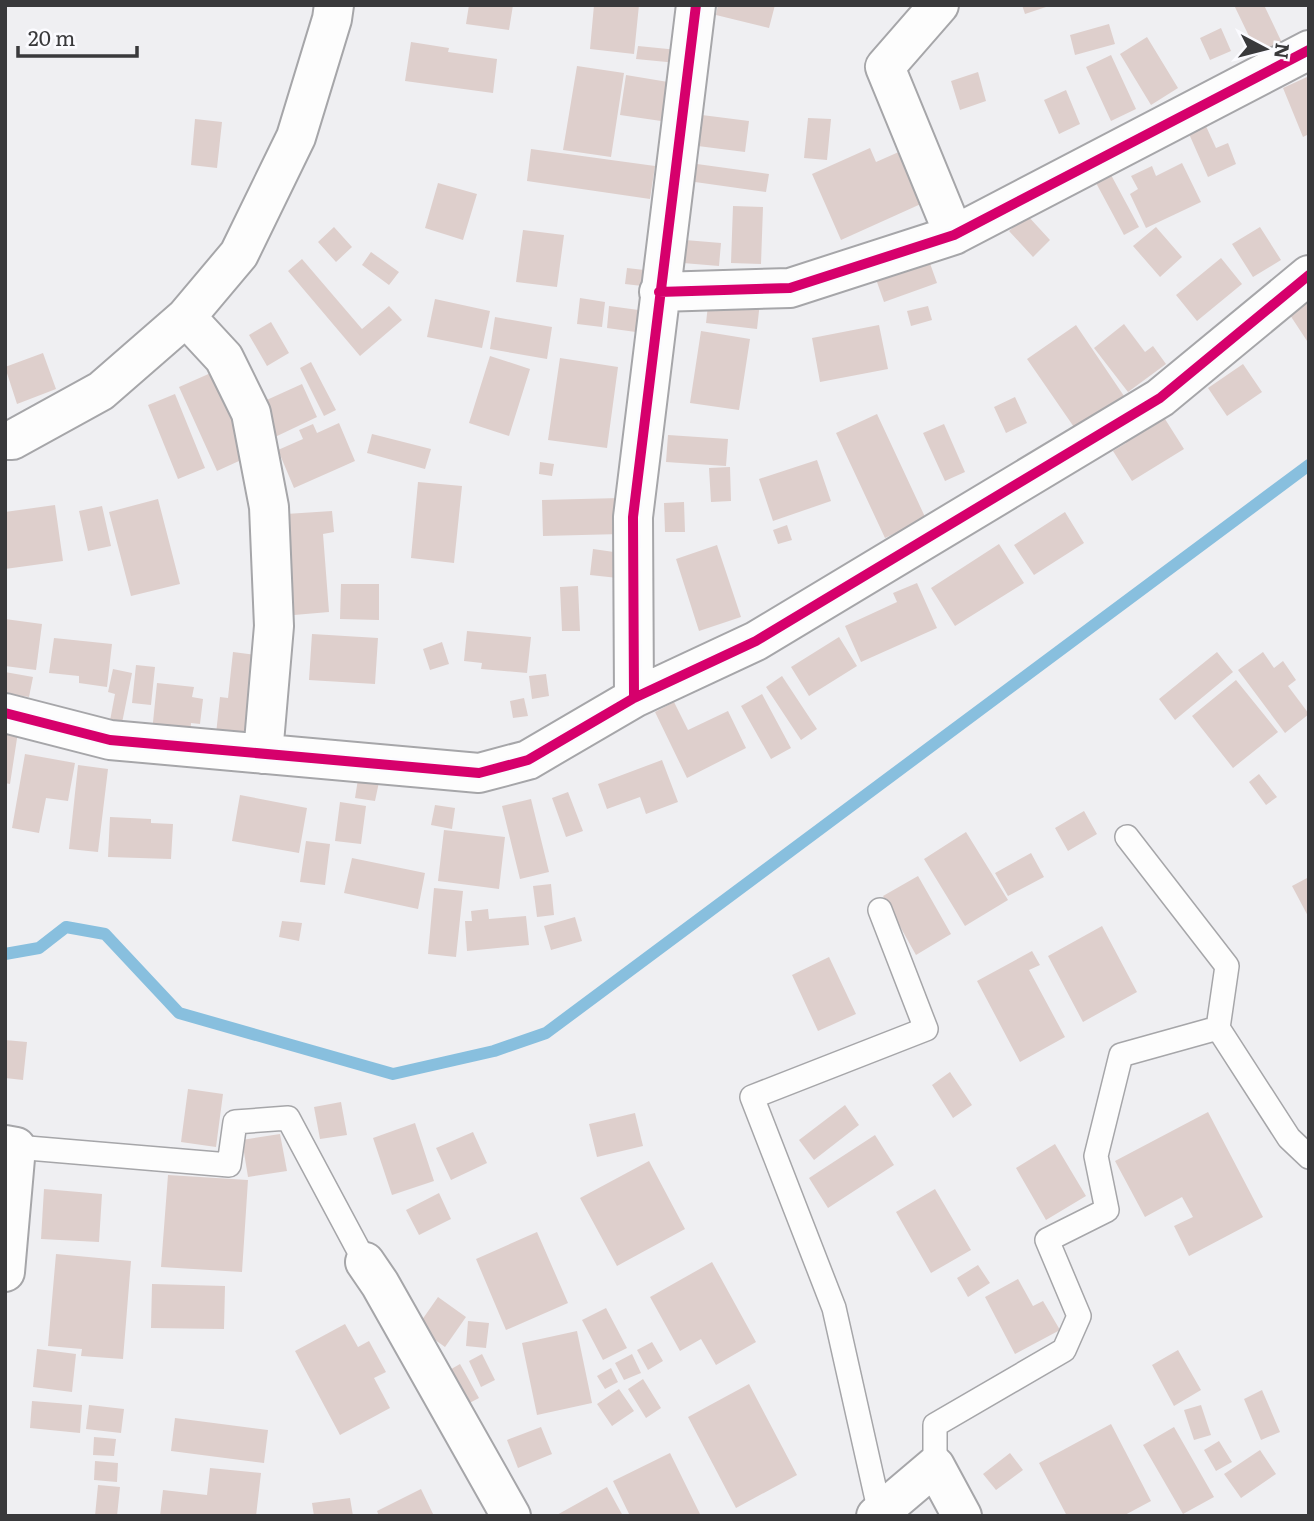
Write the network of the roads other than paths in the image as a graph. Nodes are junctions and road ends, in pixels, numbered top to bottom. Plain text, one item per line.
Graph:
1 (334, 5) edge
2 (696, 5) edge
3 (939, 5) edge
4 (1309, 50) edge
5 (954, 235) junction
6 (1309, 275) edge
7 (659, 292) junction
8 (186, 317) junction
9 (5, 440) edge
10 (634, 698) junction
11 (5, 713) edge
12 (263, 754) junction
13 (1127, 837) dead end
14 (880, 910) dead end
15 (1218, 1028) junction
16 (11, 1146) edge
17 (1309, 1157) edge
18 (365, 1262) joint
19 (5, 1272) edge
20 (935, 1466) junction
21 (878, 1515) edge
22 (511, 1516) edge
23 (962, 1516) edge

1 - 8 street
2 - 7 street
3 - 5 street
4 - 5 street
5 - 7 street
6 - 10 street
7 - 10 street
8 - 9 street
8 - 12 street
10 - 12 street
11 - 12 street
13 - 15 lane
14 - 21 lane
15 - 17 lane
15 - 20 lane
16 - 18 lane
16 - 19 street
18 - 22 street
20 - 21 street
20 - 23 street

